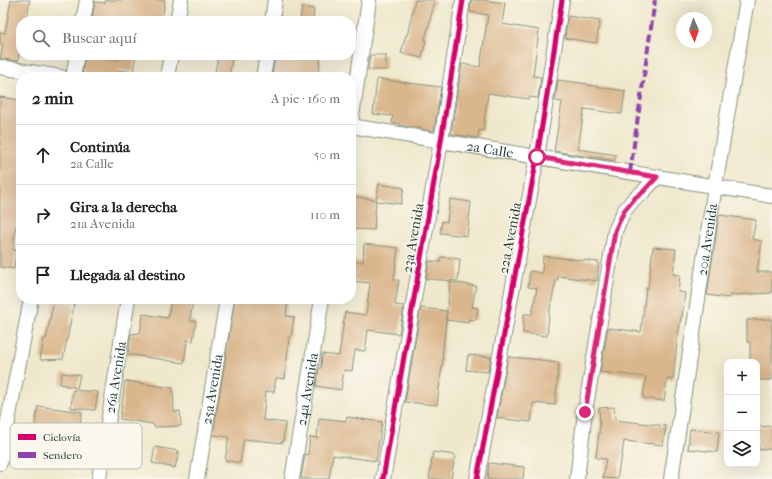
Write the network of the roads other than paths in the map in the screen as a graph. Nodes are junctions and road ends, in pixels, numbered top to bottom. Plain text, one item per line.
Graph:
1 (87, 0) edge
2 (181, 0) edge
3 (275, 0) edge
4 (369, 0) edge
5 (463, 0) edge
6 (562, 0) edge
7 (747, 0) edge
8 (84, 16) edge
9 (178, 16) edge
10 (273, 16) edge
11 (76, 60) edge
12 (170, 60) edge
13 (266, 60) edge
14 (0, 67) edge
15 (30, 72) edge
16 (73, 72) edge
17 (168, 72) edge
18 (264, 72) edge
19 (356, 90) edge
20 (356, 125) edge
21 (442, 141) junction
22 (537, 157) junction
23 (657, 177) junction
24 (715, 186) junction
25 (772, 196) edge
26 (30, 304) edge
27 (127, 304) edge
28 (226, 304) edge
29 (321, 304) edge
30 (108, 423) edge
31 (0, 463) edge
32 (101, 469) edge
33 (99, 479) edge
34 (197, 479) edge
35 (292, 479) edge
36 (383, 479) edge
37 (477, 479) edge
38 (577, 479) edge
39 (671, 479) edge

1 - 8 street
2 - 9 street
3 - 10 street
4 - 19 street
5 - 21 street, 23a Avenida
6 - 22 street, 22a Avenida
7 - 24 street, 20a Avenida
11 - 16 street
12 - 17 street
13 - 18 street
14 - 15 street
20 - 21 street, 2a Calle
21 - 22 street, 2a Calle
21 - 36 street, 23a Avenida
22 - 23 street, 2a Calle
22 - 37 street, 22a Avenida
23 - 24 street, 2a Calle
23 - 38 street
24 - 25 street, 2a Calle
24 - 39 street, 20a Avenida
26 - 31 street
27 - 30 street, 26a Avenida
28 - 34 street, 25a Avenida
29 - 35 street, 24a Avenida
32 - 33 street, 26a Avenida

